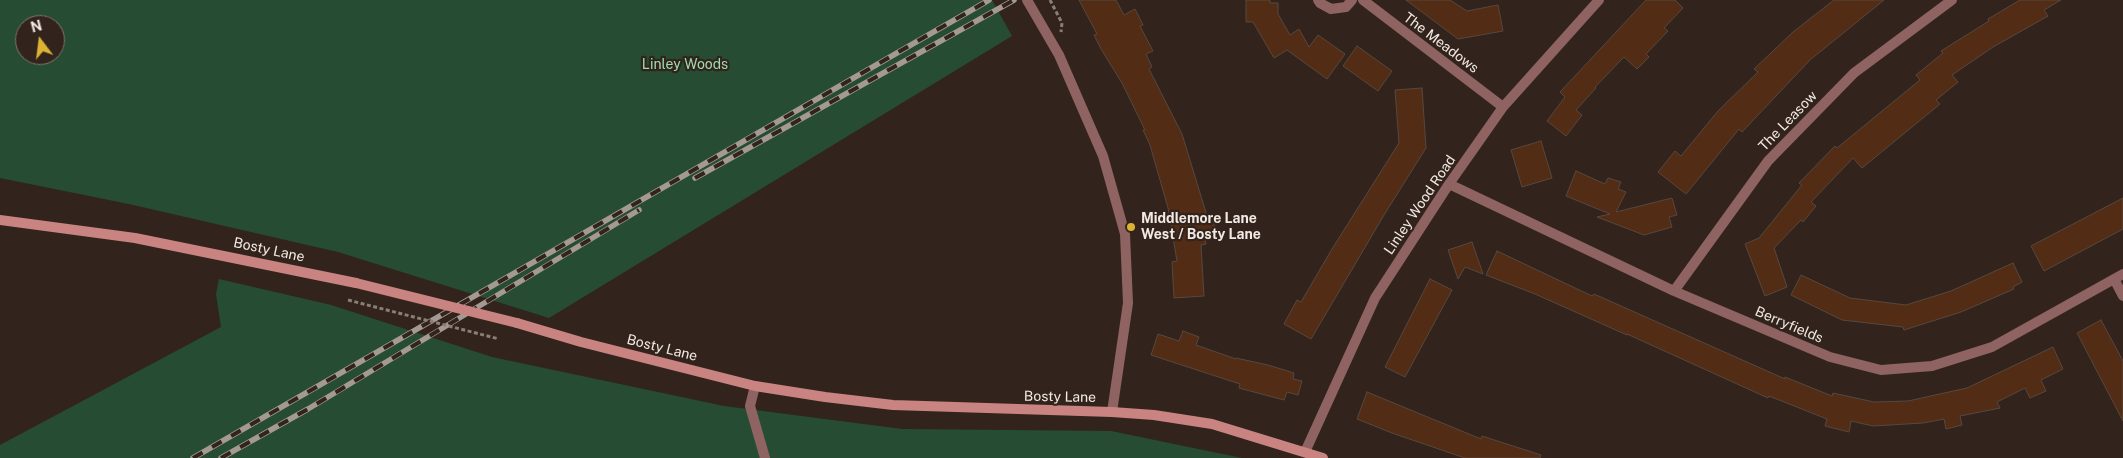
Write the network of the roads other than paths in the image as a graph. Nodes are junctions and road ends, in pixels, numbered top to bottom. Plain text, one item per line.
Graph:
1 (1027, 0) edge
2 (1318, 0) edge
3 (1352, 0) edge
4 (1363, 0) edge
5 (1599, 0) edge
6 (1952, 0) edge
7 (1503, 107) junction
8 (1449, 184) junction
9 (0, 220) edge
10 (2118, 277) edge
11 (1674, 291) junction
12 (2123, 296) edge
13 (755, 386) junction
14 (1112, 412) junction
15 (1305, 452) junction
16 (765, 458) edge
17 (1323, 458) edge

1 - 14 street
2 - 3 street
4 - 7 street, The Meadows
5 - 7 street, Linley Wood Road
6 - 11 street, The Leasow
7 - 8 street, Linley Wood Road
8 - 11 street, Berryfields
8 - 15 street, Linley Wood Road
9 - 13 main road, Bosty Lane, bridge
10 - 11 street, Berryfields
10 - 12 street
13 - 14 main road, Bosty Lane
13 - 16 street
14 - 15 main road, Bosty Lane
15 - 17 main road, Bosty Lane

